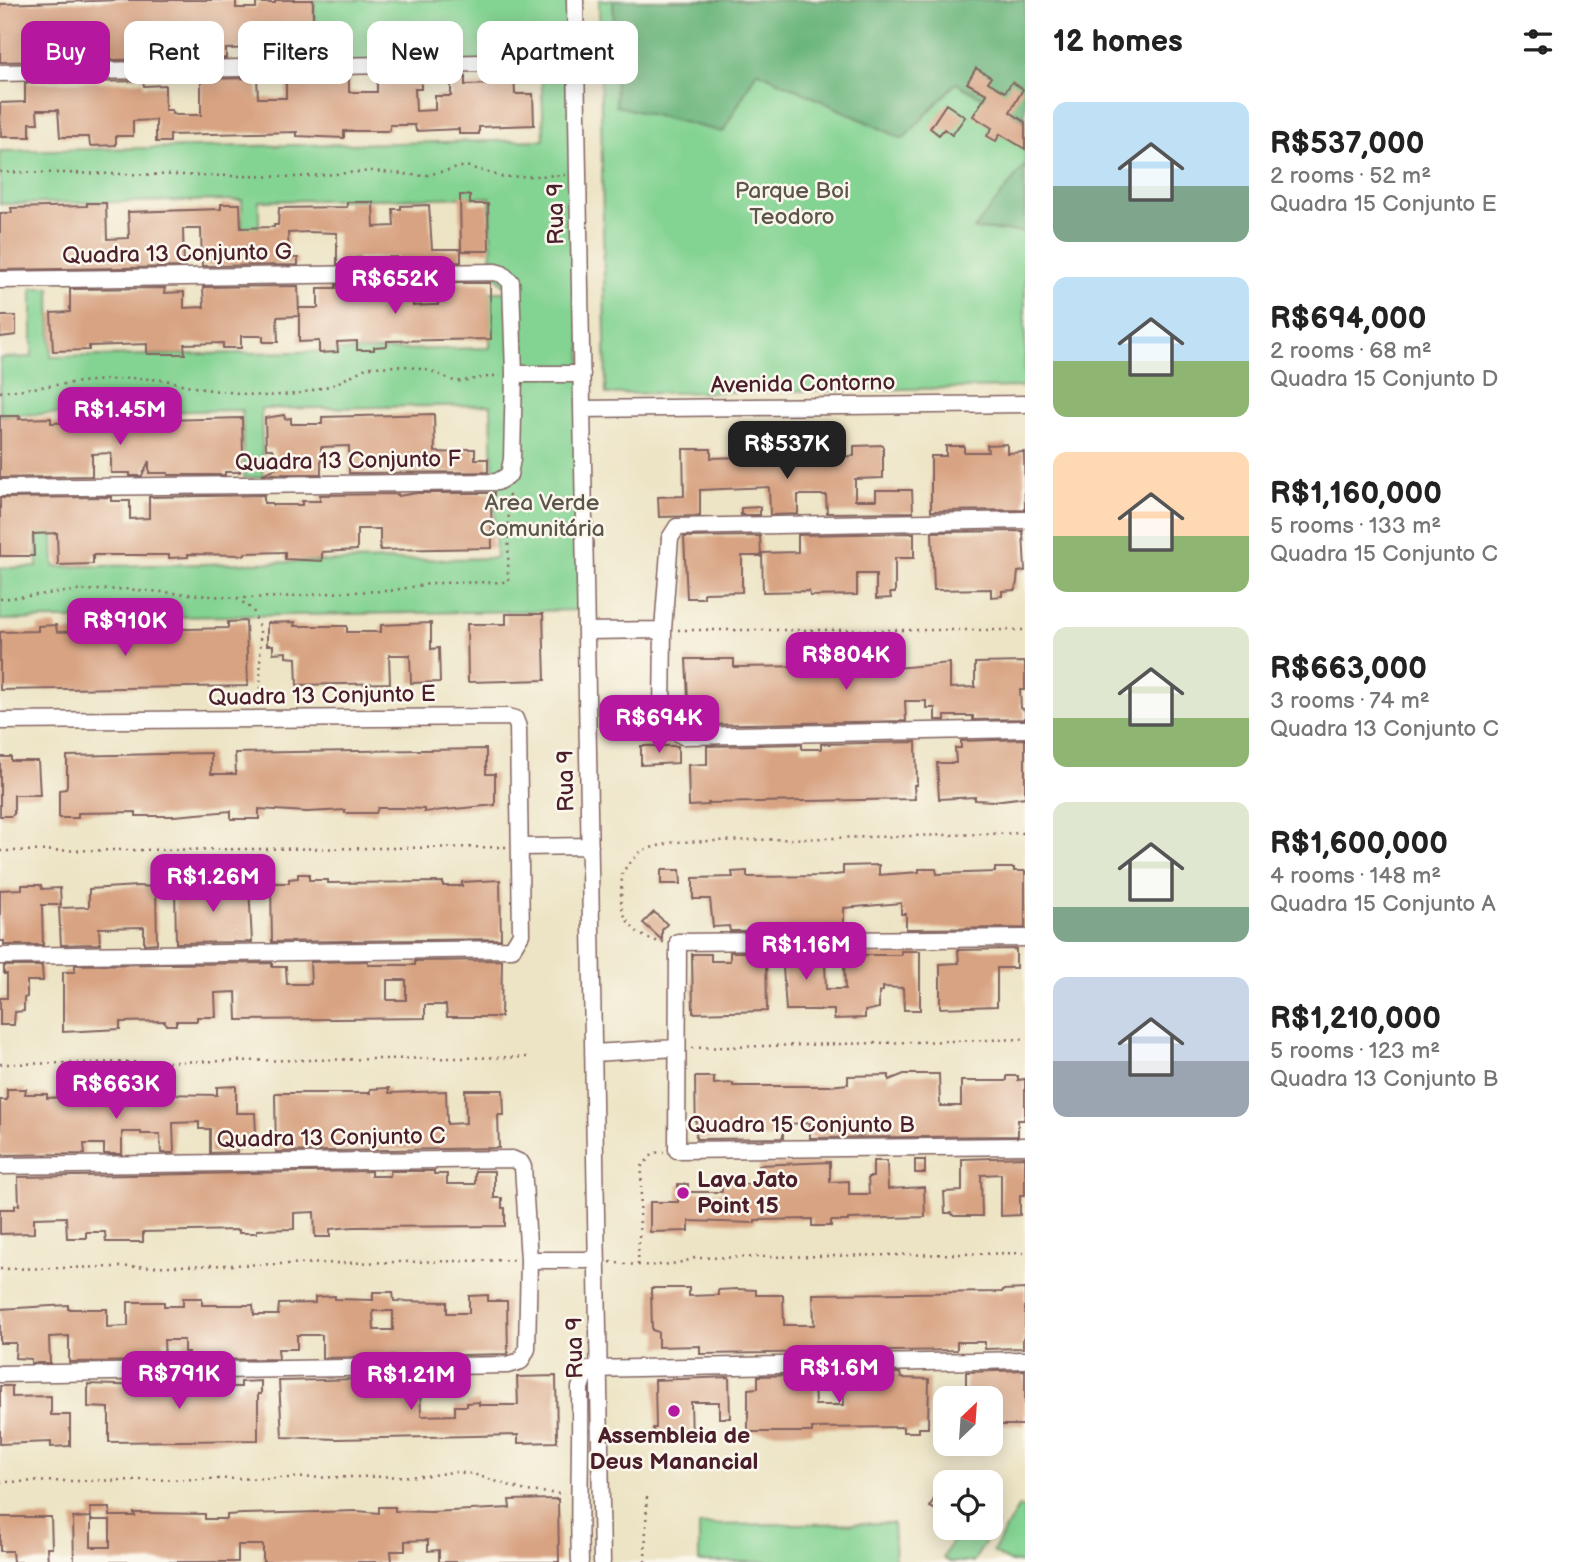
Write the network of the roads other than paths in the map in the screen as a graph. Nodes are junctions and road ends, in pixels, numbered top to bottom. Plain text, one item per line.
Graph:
1 (575, 0) edge
2 (575, 21) edge
3 (477, 63) edge
4 (0, 72) edge
5 (576, 84) edge
6 (0, 280) edge
7 (514, 374) junction
8 (582, 374) junction
9 (1025, 404) edge
10 (582, 410) junction
11 (0, 488) edge
12 (1025, 520) edge
13 (586, 631) junction
14 (663, 631) junction
15 (0, 722) edge
16 (1025, 729) edge
17 (590, 846) junction
18 (521, 847) junction
19 (1025, 938) edge
20 (0, 956) edge
21 (677, 1048) junction
22 (593, 1053) junction
23 (1025, 1146) edge
24 (0, 1166) edge
25 (529, 1260) junction
26 (597, 1261) junction
27 (1025, 1360) edge
28 (598, 1368) junction
29 (0, 1374) edge
30 (600, 1461) junction
31 (581, 1463) junction
32 (580, 1562) edge
33 (602, 1562) edge

1 - 2 street, Rua 9
3 - 4 street
5 - 8 street, Rua 9
6 - 7 street, Quadra 13 Conjunto G
7 - 8 street
7 - 11 street, Quadra 13 Conjunto F
8 - 10 street, Rua 9
9 - 10 street, Avenida Contorno
10 - 13 street, Rua 9
12 - 14 street
13 - 14 street
13 - 17 street, Rua 9
14 - 16 street
15 - 18 street, Quadra 13 Conjunto E
17 - 18 street
17 - 22 street, Rua 9
18 - 20 street
19 - 21 street, Quadra 15 Conjunto B
21 - 22 street
21 - 23 street, Quadra 15 Conjunto B
22 - 26 street, Rua 9
24 - 25 street, Quadra 13 Conjunto C
25 - 26 street
25 - 29 street, Quadra 13 Conjunto C
26 - 28 street, Rua 9
27 - 28 street
28 - 30 street, Rua 9
28 - 31 street
30 - 31 street
30 - 33 street, Rua 9
31 - 32 street

